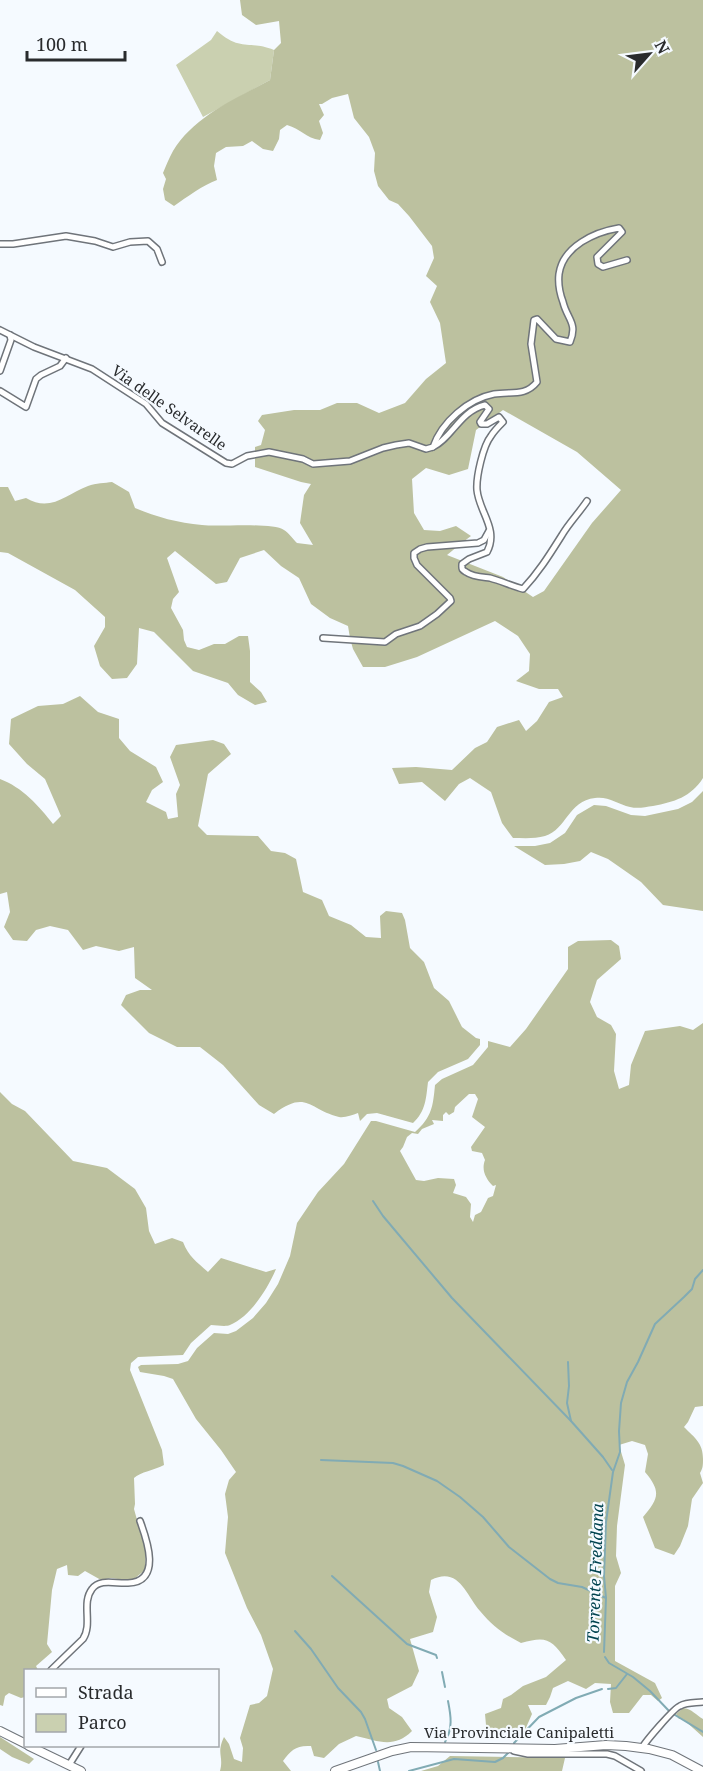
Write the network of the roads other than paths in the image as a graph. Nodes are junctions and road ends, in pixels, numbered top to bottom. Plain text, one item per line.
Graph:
1 (0, 244) edge
2 (627, 260) dead end
3 (162, 262) dead end
4 (0, 330) edge
5 (10, 335) junction
6 (66, 358) junction
7 (0, 371) edge
8 (0, 391) edge
9 (433, 447) junction
10 (586, 501) dead end
11 (490, 529) junction
12 (323, 638) dead end
13 (140, 1521) dead end
14 (53, 1669) edge
15 (703, 1702) edge
16 (0, 1731) edge
17 (24, 1743) edge
18 (31, 1747) edge
19 (80, 1747) edge
20 (504, 1748) junction
21 (642, 1748) junction
22 (69, 1765) junction
23 (81, 1771) edge
24 (335, 1771) edge
25 (641, 1771) edge
26 (702, 1771) edge

1 - 3 street
2 - 9 street
4 - 5 street, Via delle Selvarelle
5 - 6 street, Via delle Selvarelle
5 - 7 street
6 - 8 street
6 - 9 street, Via delle Selvarelle
9 - 11 street
10 - 11 street
11 - 12 street
13 - 14 street
15 - 21 street
16 - 17 main road
18 - 22 main road
19 - 22 street
20 - 21 main road, Via Provinciale Canipaletti
20 - 24 main road, Via Provinciale Canipaletti
20 - 25 street
21 - 26 main road, Via Provinciale Canipaletti
22 - 23 main road

